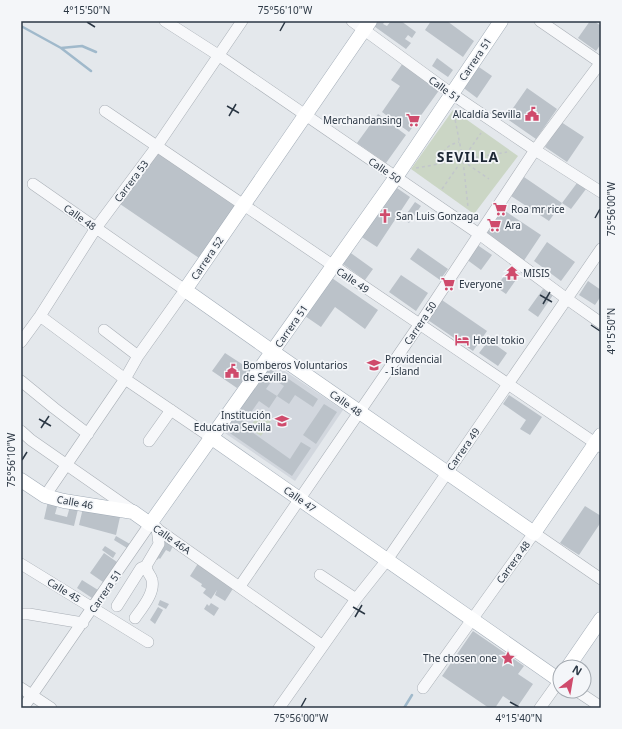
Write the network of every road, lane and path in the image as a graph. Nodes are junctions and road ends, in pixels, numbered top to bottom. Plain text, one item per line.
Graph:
1 (165, 21) edge
2 (242, 21) edge
3 (352, 21) edge
4 (501, 21) edge
5 (540, 21) edge
6 (367, 25) edge
7 (218, 55) junction
8 (601, 63) edge
9 (452, 94) junction
10 (106, 111) dead end
11 (454, 114) dead end
12 (305, 116) junction
13 (481, 134) dead end
14 (459, 142) junction
15 (157, 146) junction
16 (535, 150) junction
17 (507, 152) dead end
18 (463, 160) junction
19 (442, 164) junction
20 (416, 168) dead end
21 (396, 177) junction
22 (490, 179) dead end
23 (33, 184) dead end
24 (442, 189) dead end
25 (601, 192) edge
26 (243, 205) junction
27 (468, 207) dead end
28 (96, 228) junction
29 (479, 234) junction
30 (601, 249) edge
31 (332, 266) junction
32 (185, 290) junction
33 (567, 299) junction
34 (40, 316) junction
35 (601, 323) edge
36 (419, 325) junction
37 (104, 330) dead end
38 (21, 342) edge
39 (273, 352) junction
40 (138, 356) junction
41 (125, 379) junction
42 (21, 381) edge
43 (508, 385) junction
44 (171, 410) junction
45 (359, 412) junction
46 (21, 431) edge
47 (88, 434) junction
48 (212, 438) junction
49 (149, 441) dead end
50 (599, 442) edge
51 (66, 465) junction
52 (447, 472) junction
53 (21, 480) edge
54 (45, 496) junction
55 (300, 499) junction
56 (133, 512) junction
57 (154, 526) junction
58 (534, 532) junction
59 (387, 560) junction
60 (21, 564) edge
61 (146, 566) junction
62 (320, 575) dead end
63 (601, 579) edge
64 (240, 586) junction
65 (356, 599) junction
66 (117, 606) dead end
67 (93, 608) junction
68 (21, 614) edge
69 (135, 618) dead end
70 (472, 618) junction
71 (601, 620) edge
72 (83, 623) junction
73 (148, 642) dead end
74 (323, 646) junction
75 (574, 659) edge
76 (552, 673) edge
77 (21, 688) edge
78 (423, 688) dead end
79 (552, 691) edge
80 (32, 696) junction
81 (588, 699) edge
82 (598, 707) edge
83 (23, 708) edge
84 (50, 708) edge
85 (280, 708) edge
86 (540, 708) edge

1 - 7 street, Calle 50
2 - 7 street, Carrera 53
3 - 6 street, Calle 51
4 - 9 main road, Carrera 51
5 - 8 street
6 - 9 street, Calle 51
6 - 12 main road, Carrera 52
7 - 12 street, Calle 50
7 - 15 street, Carrera 53
8 - 16 street, Carrera 50
9 - 16 street, Calle 51
9 - 21 main road, Carrera 51
10 - 15 street, Calle 49
11 - 14 path
12 - 21 street, Calle 50
12 - 26 main road, Carrera 52
13 - 18 path
14 - 18 path
14 - 19 path
15 - 26 street, Calle 49
15 - 28 street, Carrera 53
16 - 25 street, Calle 51
16 - 29 street, Carrera 50
17 - 18 path
18 - 19 path
18 - 22 path
18 - 24 path
18 - 27 path
19 - 20 path
21 - 29 street, Calle 50
21 - 31 main road, Carrera 51
23 - 28 street, Calle 48
26 - 31 street, Calle 49
26 - 32 main road, Carrera 52
28 - 32 street, Calle 48
28 - 34 street, Carrera 53
29 - 33 street, Calle 50
29 - 36 street, Carrera 50
30 - 33 street, Carrera 49
31 - 36 street, Calle 49
31 - 39 main road, Carrera 51
32 - 39 main road, Calle 48
32 - 40 street, Carrera 52
33 - 35 street, Calle 50
33 - 43 street, Carrera 49
34 - 38 street, Carrera 53
34 - 41 street, Calle 47
36 - 43 street, Calle 49
36 - 45 street, Carrera 50
37 - 40 street
39 - 45 main road, Calle 48
39 - 48 main road, Carrera 51
40 - 41 street, Carrera 52
41 - 44 street, Calle 47
41 - 47 street, Carrera 52
42 - 47 street
43 - 50 street, Calle 49
43 - 52 street, Carrera 49
44 - 48 street, Calle 47
44 - 49 street
45 - 52 main road, Calle 48
45 - 55 street, Carrera 50
46 - 51 street, Calle 46A
47 - 51 street, Carrera 52
48 - 55 main road, Calle 47
48 - 57 main road, Carrera 51
50 - 58 main road, Carrera 48
51 - 54 street, Carrera 52
51 - 56 street, Calle 46A
52 - 58 main road, Calle 48
52 - 59 street, Carrera 49
53 - 54 main road, Calle 46
54 - 56 main road, Calle 46
55 - 59 main road, Calle 47
55 - 64 street, Carrera 50
56 - 57 main road, Calle 46A
57 - 61 street
57 - 64 street, Calle 46A
57 - 67 street, Carrera 51
58 - 63 street, Calle 48
58 - 70 street, Carrera 48
59 - 65 street, Carrera 49
59 - 70 main road, Calle 47
60 - 67 street, Calle 45
61 - 66 street
61 - 69 street
62 - 65 street
64 - 74 street, Calle 46A
65 - 74 street, Carrera 49
67 - 72 street, Carrera 51
67 - 73 street, Calle 45
68 - 72 street
70 - 76 main road, Calle 47
70 - 78 street, Carrera 48
71 - 75 main road
72 - 80 street, Carrera 51
74 - 85 street, Carrera 49
77 - 80 street
79 - 86 street
80 - 83 street, Carrera 51
80 - 84 street
81 - 82 street

